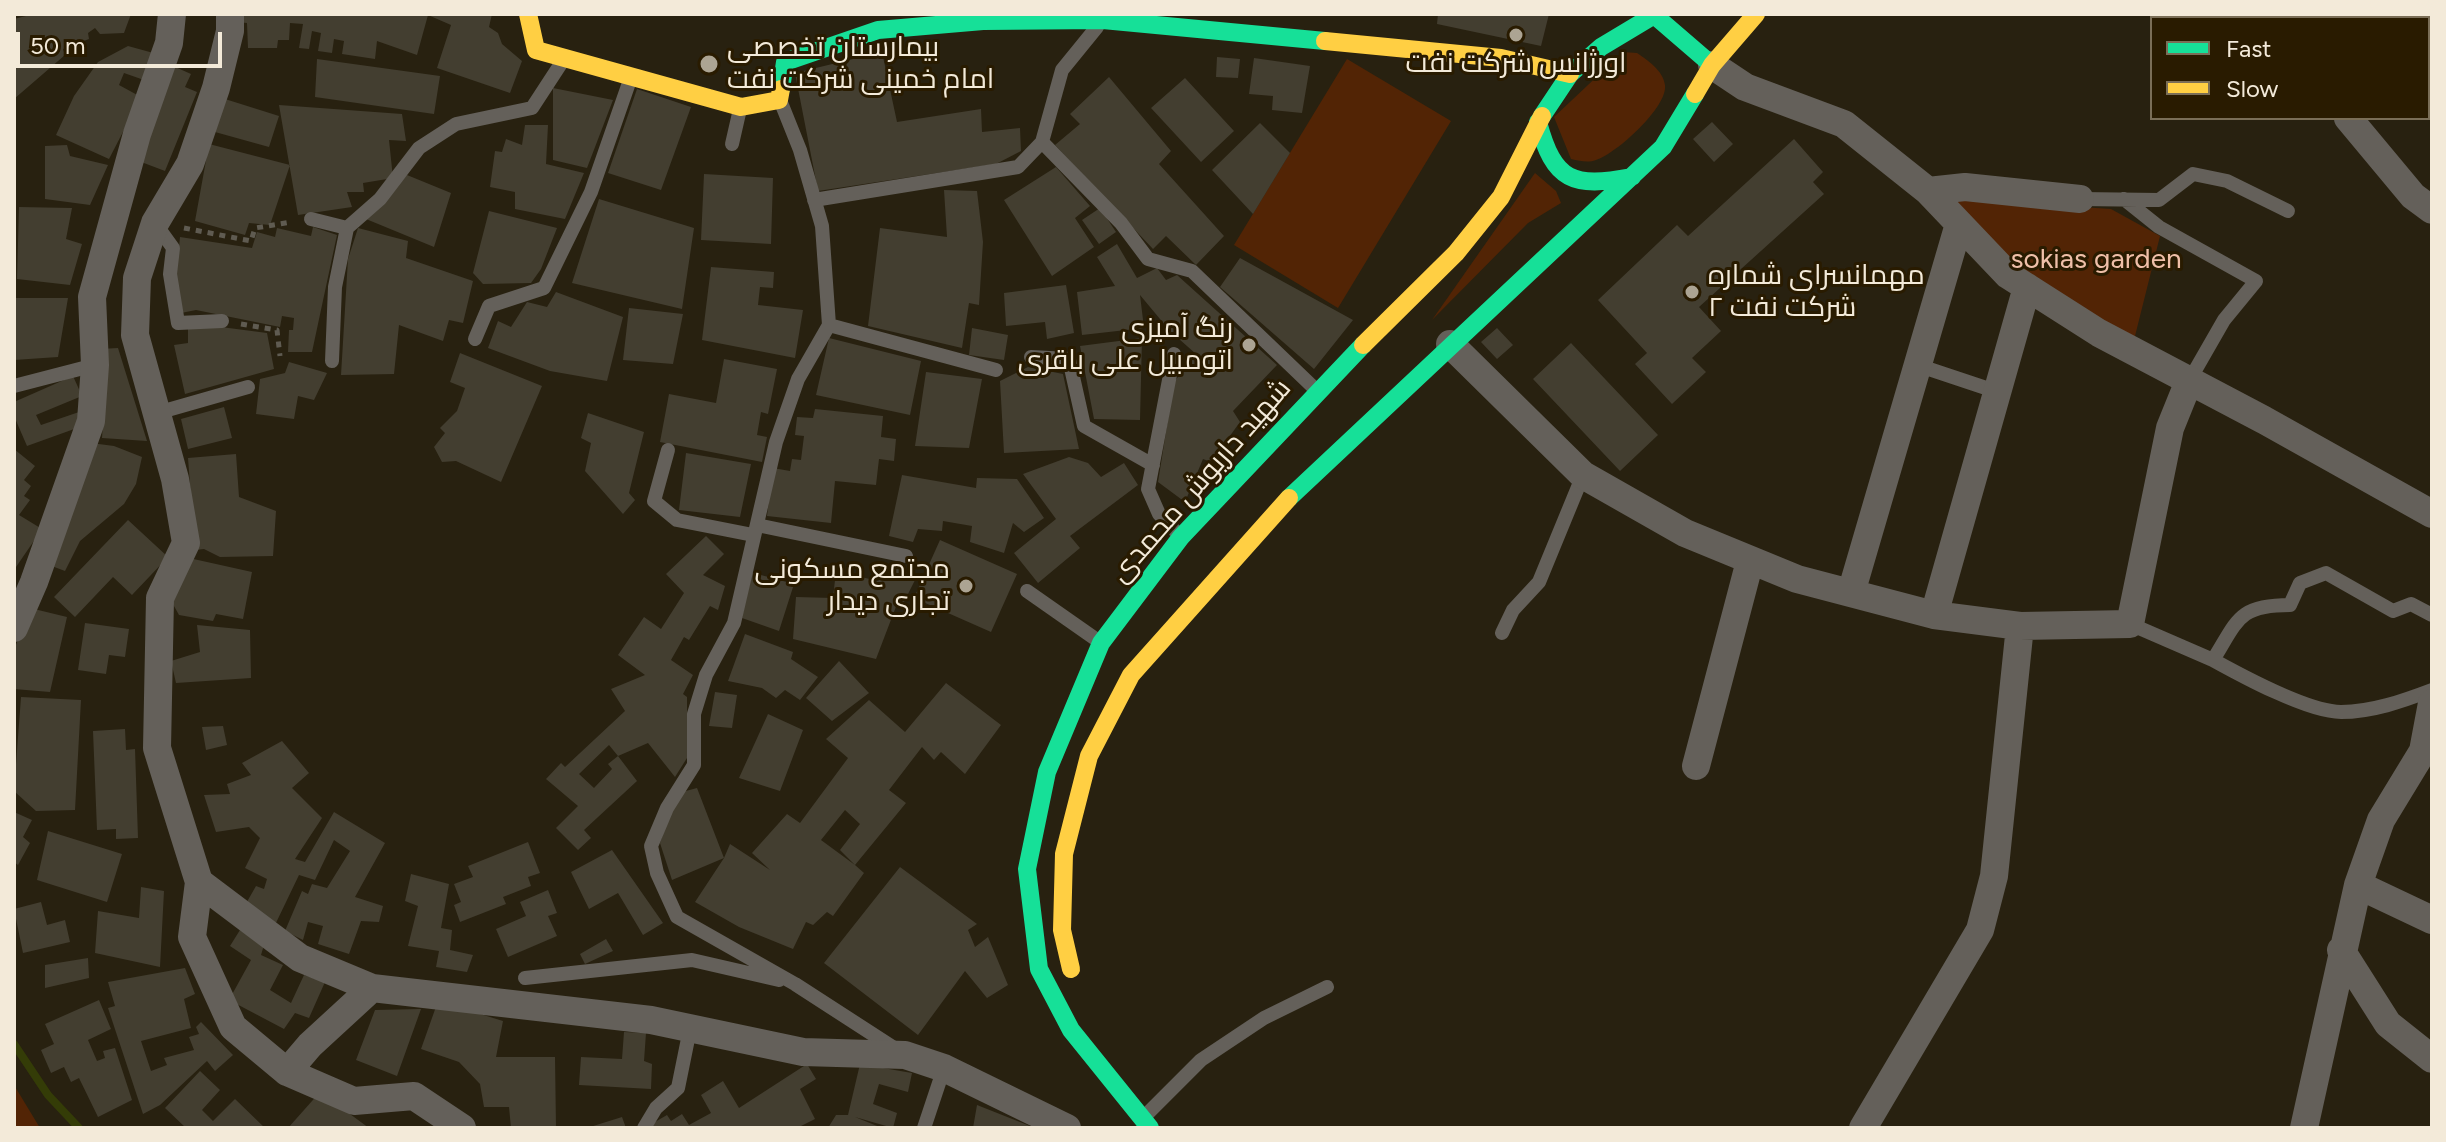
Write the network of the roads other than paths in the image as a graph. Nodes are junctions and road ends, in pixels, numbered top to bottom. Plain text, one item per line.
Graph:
1 (172, 14) edge
2 (230, 14) edge
3 (528, 14) edge
4 (1756, 14) edge
5 (1655, 15) edge
6 (1103, 20) junction
7 (565, 58) junction
8 (1712, 65) junction
9 (1570, 74) junction
10 (631, 77) junction
11 (779, 100) junction
12 (741, 107) junction
13 (2350, 120) edge
14 (1538, 122) junction
15 (1042, 142) junction
16 (732, 144) dead end
17 (1632, 177) junction
18 (1928, 191) junction
19 (2080, 199) joint
20 (2124, 199) junction
21 (814, 200) junction
22 (2432, 210) edge
23 (2288, 211) dead end
24 (311, 219) road end
25 (155, 223) junction
26 (1959, 224) junction
27 (347, 228) junction
28 (2027, 287) junction
29 (222, 321) road end
30 (829, 325) junction
31 (475, 339) dead end
32 (1450, 344) junction
33 (1174, 354) dead end
34 (1031, 357) dead end
35 (332, 361) dead end
36 (95, 365) junction
37 (1917, 365) junction
38 (996, 370) dead end
39 (2189, 381) junction
40 (14, 386) edge
41 (248, 387) dead end
42 (1317, 391) junction
43 (1995, 391) junction
44 (157, 413) junction
45 (668, 450) dead end
46 (1153, 465) junction
47 (1583, 475) junction
48 (2432, 514) edge
49 (755, 530) junction
50 (1181, 537) junction
51 (906, 556) dead end
52 (1750, 561) junction
53 (1027, 591) dead end
54 (1851, 593) junction
55 (1934, 615) junction
56 (2432, 615) edge
57 (2130, 624) junction
58 (2020, 626) junction
59 (14, 628) edge
60 (1502, 633) dead end
61 (1101, 643) junction
62 (2213, 660) junction
63 (2432, 690) edge
64 (2432, 703) edge
65 (1696, 766) dead end
66 (199, 882) junction
67 (2358, 885) junction
68 (2432, 920) edge
69 (2341, 950) junction
70 (525, 978) dead end
71 (795, 984) junction
72 (1327, 987) dead end
73 (372, 988) junction
74 (1076, 991) dead end
75 (1086, 1020) dead end
76 (690, 1029) junction
77 (905, 1055) junction
78 (2432, 1059) edge
79 (944, 1068) junction
80 (287, 1072) junction
81 (1108, 1077) junction
82 (1138, 1125) edge
83 (462, 1128) edge
84 (644, 1128) edge
85 (924, 1128) edge
86 (1067, 1128) edge
87 (1863, 1128) edge
88 (2304, 1128) edge

1 - 36 street
2 - 25 street
3 - 7 main road
4 - 8 main road
5 - 8 main road
5 - 9 main road, شهید داریوش محمدی
6 - 9 main road
6 - 11 main road
6 - 15 lane
7 - 10 main road
7 - 27 lane
8 - 17 main road
8 - 18 street
9 - 14 main road, شهید داریوش محمدی
10 - 12 main road
10 - 31 lane
11 - 12 main road
11 - 21 lane
12 - 16 lane
13 - 22 street
14 - 17 main road
14 - 42 main road, شهید داریوش محمدی
15 - 21 lane
15 - 42 lane
17 - 32 main road
18 - 19 street
18 - 26 street
19 - 20 lane
20 - 23 lane
20 - 39 lane
21 - 30 lane
24 - 27 lane
25 - 29 lane
25 - 44 street
26 - 28 street
26 - 37 street
27 - 35 lane
28 - 39 street
28 - 43 street
30 - 38 lane
30 - 49 lane
32 - 47 street
32 - 74 main road
33 - 46 lane
34 - 46 lane
36 - 40 lane
36 - 59 street
37 - 43 lane
37 - 54 street
39 - 48 street
39 - 57 street
41 - 44 lane
42 - 50 main road, شهید داریوش محمدی
43 - 55 street
44 - 66 street
45 - 49 lane
46 - 50 lane
47 - 52 street
47 - 60 lane
49 - 51 lane
49 - 71 lane
50 - 61 main road, شهید داریوش محمدی
52 - 54 street
52 - 65 street
53 - 61 lane
54 - 55 street
55 - 58 street
56 - 62 lane
57 - 58 street
57 - 62 lane
58 - 87 street
61 - 81 main road, شهید داریوش محمدی
62 - 63 lane
64 - 67 street
66 - 73 street
66 - 80 street
67 - 68 street
67 - 69 street
69 - 78 street
69 - 88 street
70 - 71 lane
71 - 77 lane
72 - 82 lane
73 - 76 street
73 - 80 street
75 - 81 main road, شهید داریوش محمدی
76 - 77 street
76 - 84 lane
77 - 79 street
79 - 85 lane
79 - 86 street
80 - 83 street
81 - 82 main road, شهید داریوش محمدی

